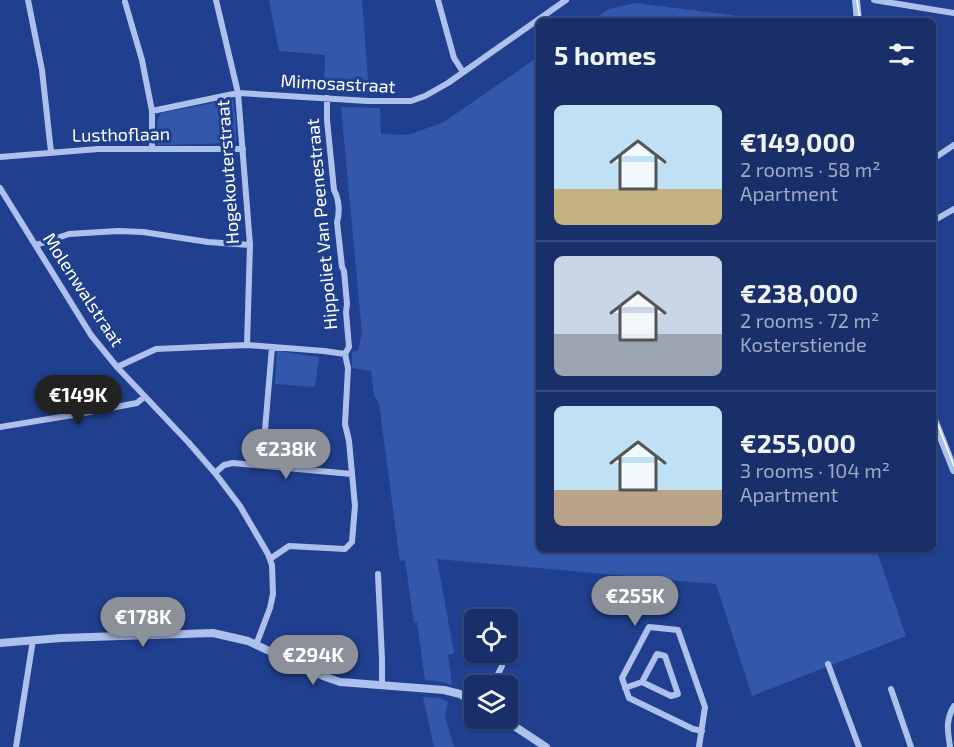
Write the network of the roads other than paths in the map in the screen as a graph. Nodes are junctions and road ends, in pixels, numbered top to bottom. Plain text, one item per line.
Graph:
1 (28, 0) edge
2 (216, 0) edge
3 (438, 0) edge
4 (551, 0) edge
5 (566, 0) edge
6 (856, 0) edge
7 (874, 0) edge
8 (125, 2) dead end
9 (913, 3) edge
10 (556, 7) junction
11 (954, 13) edge
12 (540, 18) edge
13 (858, 18) edge
14 (536, 21) edge
15 (463, 72) junction
16 (238, 93) junction
17 (327, 98) junction
18 (152, 111) junction
19 (954, 145) edge
20 (152, 148) junction
21 (243, 149) junction
22 (51, 152) junction
23 (0, 157) edge
24 (936, 157) edge
25 (0, 188) edge
26 (954, 209) edge
27 (936, 219) edge
28 (36, 245) junction
29 (250, 245) junction
30 (247, 345) junction
31 (272, 346) junction
32 (345, 354) junction
33 (117, 367) junction
34 (144, 397) junction
35 (936, 425) edge
36 (0, 427) edge
37 (262, 465) junction
38 (954, 470) edge
39 (214, 473) junction
40 (352, 474) junction
41 (270, 559) junction
42 (378, 574) dead end
43 (33, 640) junction
44 (0, 643) edge
45 (256, 645) junction
46 (828, 664) dead end
47 (642, 682) junction
48 (382, 685) junction
49 (626, 688) junction
50 (891, 689) dead end
51 (464, 697) edge
52 (954, 706) edge
53 (518, 729) edge
54 (702, 730) junction
55 (16, 747) edge
56 (546, 747) edge
57 (699, 747) edge
58 (859, 747) edge
59 (911, 747) edge
60 (950, 747) edge

1 - 22 street
2 - 16 street, Hogekouterstraat
3 - 15 street
4 - 10 street
5 - 10 street, Mimosastraat
6 - 13 street
7 - 9 street
8 - 18 street
9 - 11 street
10 - 12 street, Mimosastraat
14 - 15 street, Mimosastraat
15 - 17 street, Mimosastraat
16 - 17 street, Mimosastraat
16 - 18 street, Mimosastraat
16 - 21 street, Hogekouterstraat
17 - 32 street, Hippoliet Van Peenestraat
18 - 20 street
19 - 24 street
20 - 21 street, Lusthoflaan
20 - 22 street, Lusthoflaan
21 - 29 street, Hogekouterstraat
22 - 23 street, Lusthoflaan
25 - 28 street, Molenwalstraat
26 - 27 street
28 - 29 street
28 - 33 street, Molenwalstraat
29 - 30 street, Hogekouterstraat
30 - 31 street
30 - 33 street
31 - 32 street
31 - 37 street
32 - 40 street, Hippoliet Van Peenestraat
33 - 34 street, Molenwalstraat
34 - 36 street
34 - 39 street, Molenwalstraat
35 - 38 street
37 - 39 street
37 - 40 street
39 - 41 street, Molenwalstraat
40 - 41 street, Hippoliet Van Peenestraat
41 - 45 street, Molenwalstraat
42 - 48 street
43 - 44 street
43 - 45 street
43 - 55 street
45 - 48 street
46 - 58 street
47 - 47 street
47 - 49 street
48 - 51 street
49 - 54 street
49 - 54 street
50 - 59 street
52 - 60 street
53 - 56 street
54 - 57 street

